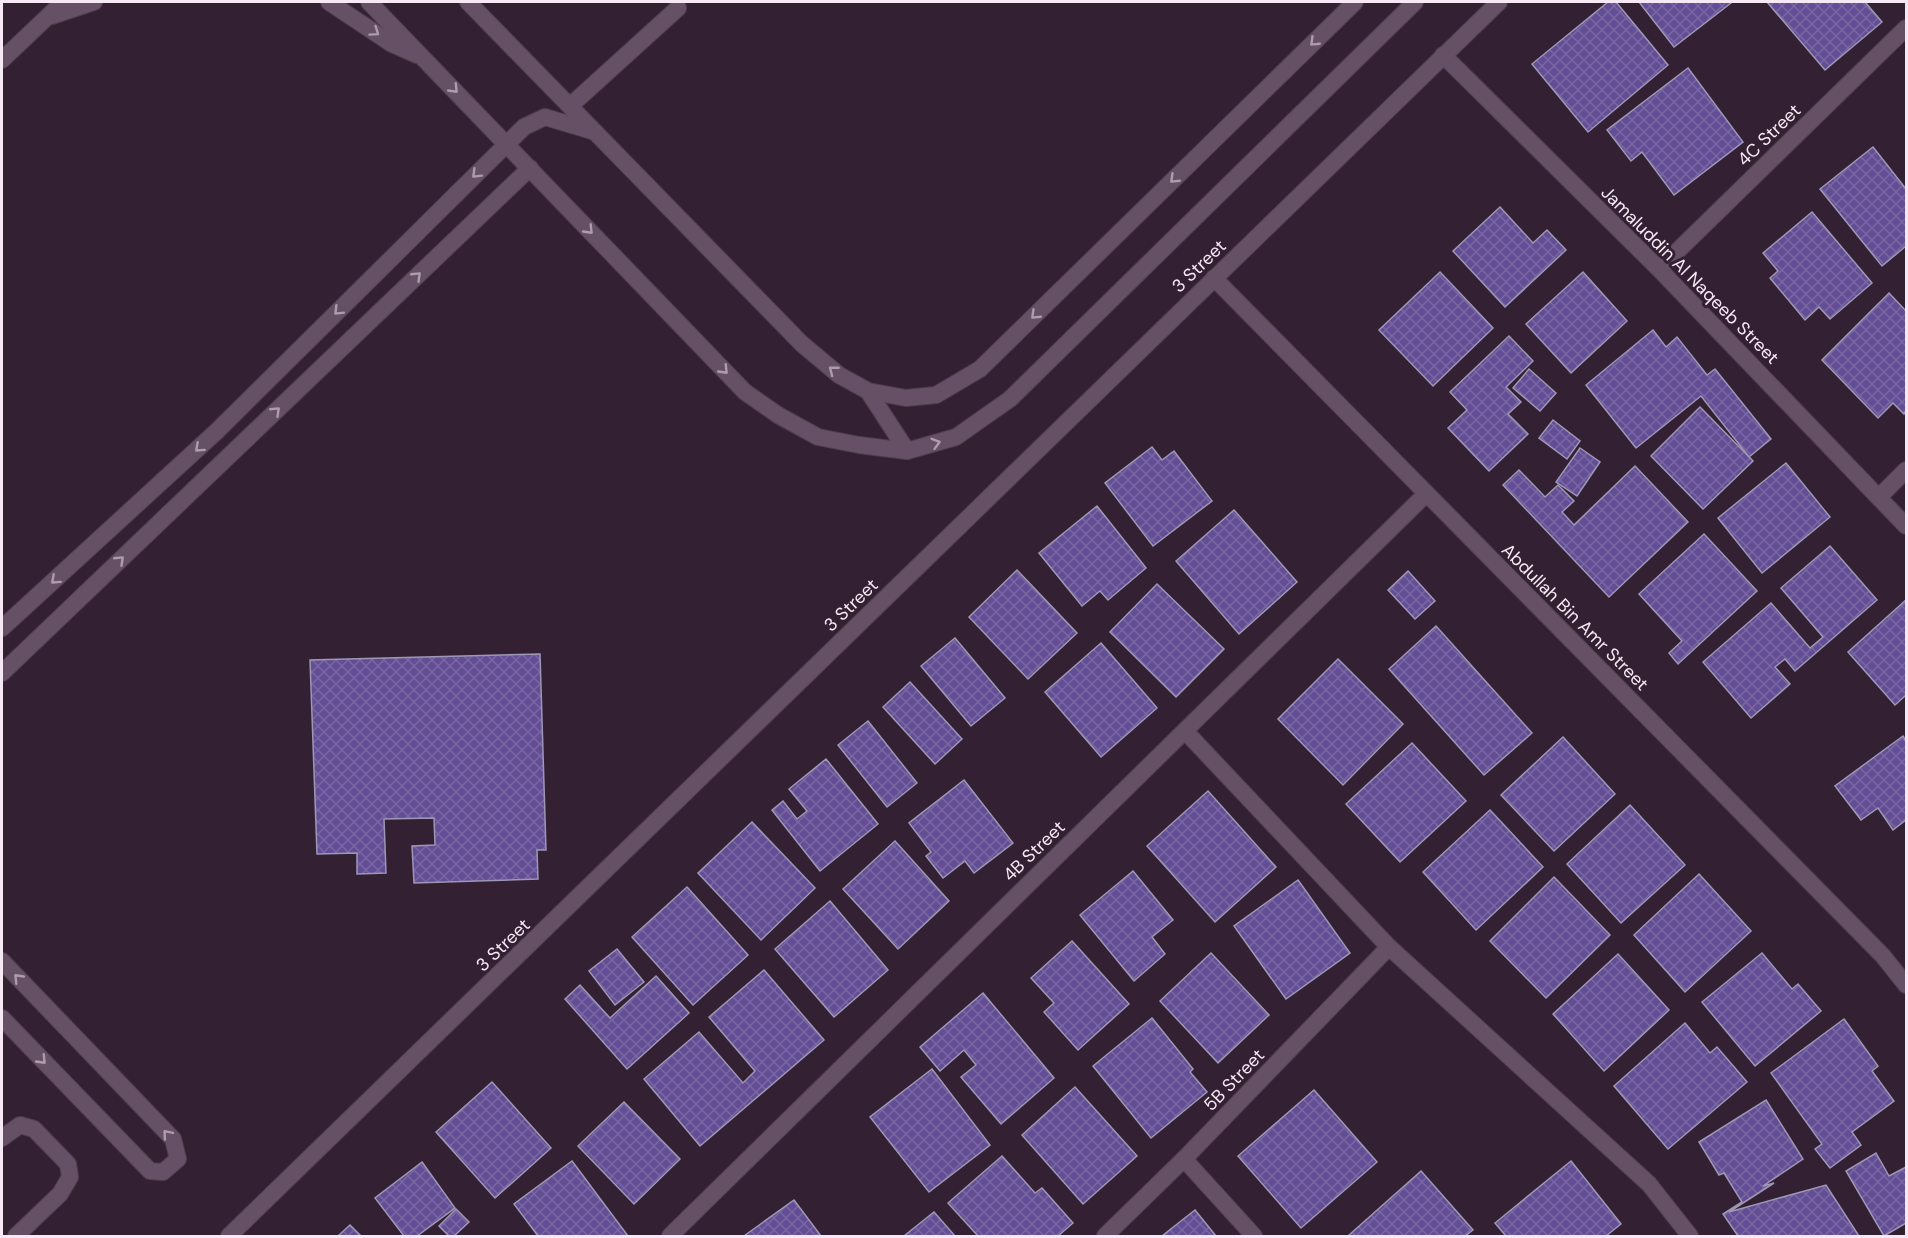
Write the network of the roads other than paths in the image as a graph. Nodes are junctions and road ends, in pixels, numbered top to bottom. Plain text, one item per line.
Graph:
1 (63, 2) edge
2 (94, 2) edge
3 (329, 2) edge
4 (369, 2) edge
5 (468, 2) edge
6 (1355, 2) edge
7 (1415, 2) edge
8 (1499, 2) edge
9 (678, 8) dead end
10 (45, 18) junction
11 (1906, 28) edge
12 (1443, 55) junction
13 (424, 58) junction
14 (2, 60) edge
15 (570, 106) junction
16 (595, 132) junction
17 (506, 143) junction
18 (530, 168) junction
19 (1659, 269) junction
20 (1214, 278) junction
21 (868, 391) junction
22 (907, 451) junction
23 (1906, 470) edge
24 (1426, 494) junction
25 (1879, 497) junction
26 (1906, 526) edge
27 (2, 628) edge
28 (2, 673) edge
29 (1185, 731) junction
30 (1389, 947) junction
31 (2, 961) edge
32 (1906, 985) edge
33 (2, 1018) edge
34 (2, 1138) edge
35 (1184, 1160) junction
36 (16, 1236) edge
37 (229, 1236) edge
38 (670, 1236) edge
39 (1105, 1236) edge
40 (1254, 1236) edge
41 (1690, 1236) edge

1 - 10 street
2 - 10 street
3 -> 13 street
4 - 13 street
5 - 15 street
6 -> 21 street
22 -> 7 street
8 - 12 street, 3 Street
9 - 15 street
10 - 14 street
11 - 19 street, 4C Street
12 - 19 street, Jamaluddin Al Naqeeb Street
12 - 20 street, 3 Street
13 -> 17 street
15 - 16 street
16 - 17 street
21 -> 16 street
17 - 18 street
17 -> 27 street
18 -> 22 street
28 -> 18 street
19 - 25 street, Jamaluddin Al Naqeeb Street
20 - 24 street, Abdullah Bin Amr Street
20 - 37 street, 3 Street
21 - 22 street
23 - 25 street
24 - 29 street, 4B Street
24 - 32 street, Abdullah Bin Amr Street
25 - 26 street, Jamaluddin Al Naqeeb Street
29 - 30 street
29 - 38 street, 4B Street
30 - 35 street, 5B Street
30 - 41 street
33 -> 31 street
34 - 36 street
35 - 39 street, 5B Street
35 - 40 street

